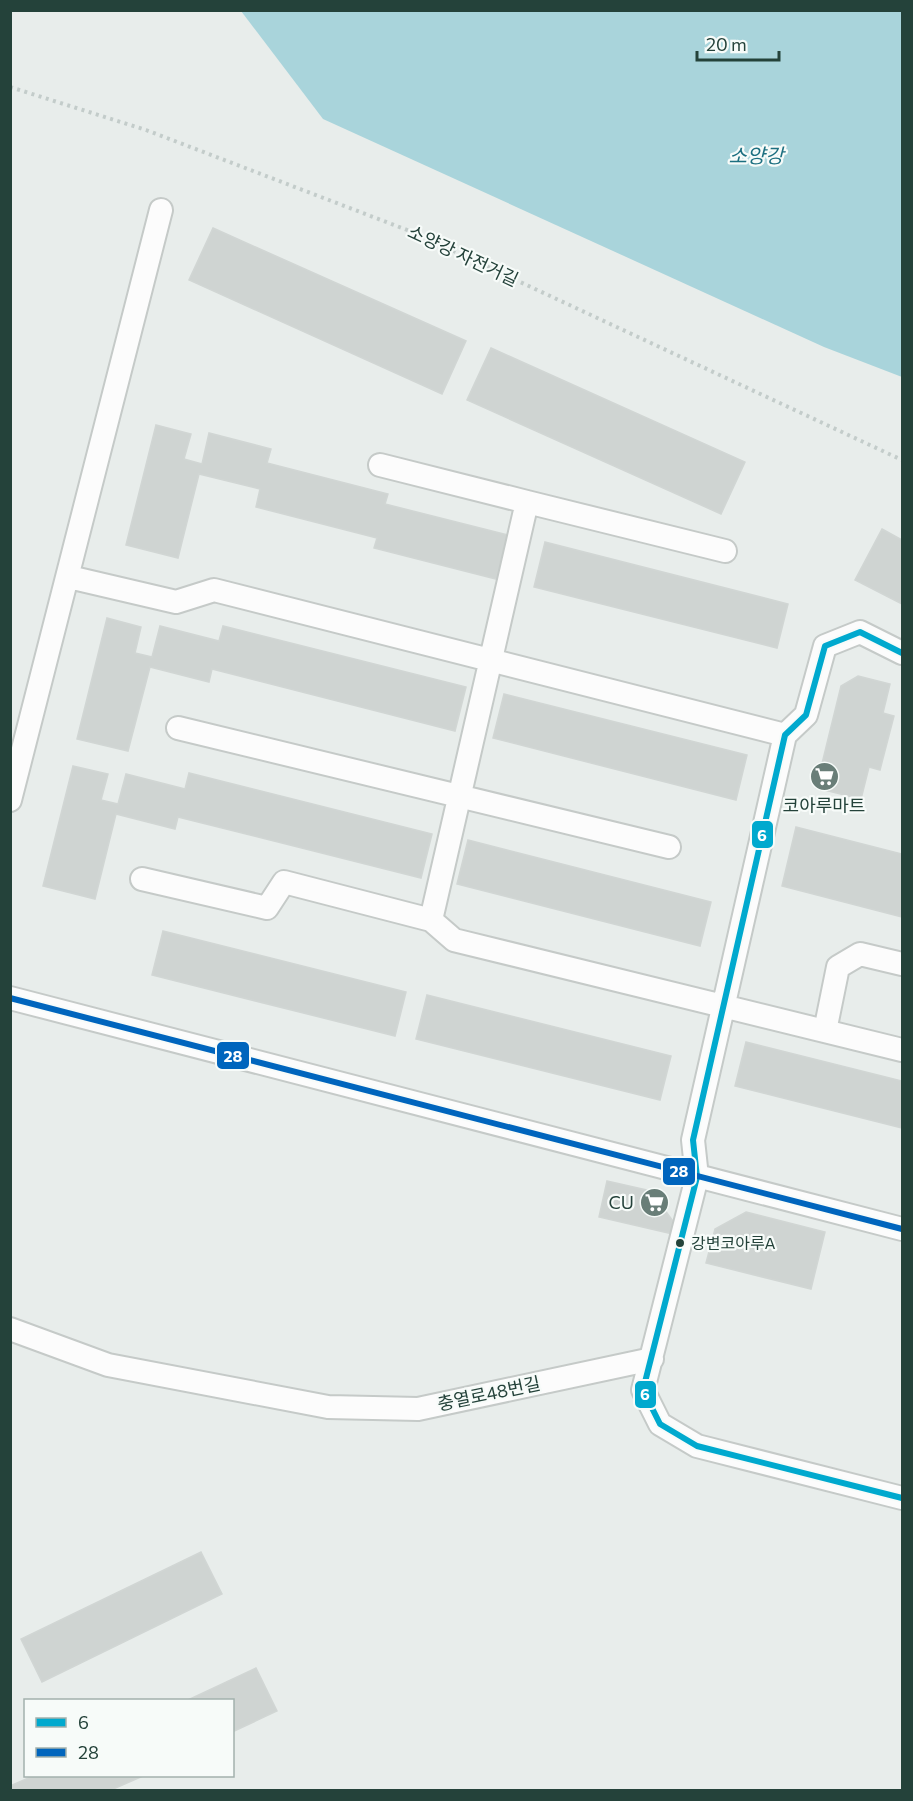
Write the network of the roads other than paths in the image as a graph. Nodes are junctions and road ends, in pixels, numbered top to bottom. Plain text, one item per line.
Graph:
1 (161, 210) dead end
2 (380, 465) dead end
3 (527, 502) junction
4 (726, 551) dead end
5 (69, 577) junction
6 (903, 653) edge
7 (490, 661) junction
8 (178, 728) dead end
9 (785, 735) junction
10 (459, 796) junction
11 (10, 800) edge
12 (669, 847) dead end
13 (142, 879) dead end
14 (431, 920) junction
15 (903, 964) edge
16 (10, 998) edge
17 (724, 1006) junction
18 (825, 1031) junction
19 (903, 1050) edge
20 (697, 1178) junction
21 (903, 1229) edge
22 (10, 1329) edge
23 (652, 1359) junction
24 (903, 1498) edge

1 - 5 street
2 - 3 street
3 - 4 street
3 - 7 street
5 - 7 street
5 - 11 street
6 - 9 street
7 - 9 street
7 - 10 street
8 - 10 street
9 - 17 street
10 - 12 street
10 - 14 street
13 - 14 street
14 - 17 street
15 - 18 street
16 - 20 street
17 - 18 street
17 - 20 street
18 - 19 street
20 - 21 street
20 - 23 street
22 - 23 street, 충열로48번길
23 - 24 street

